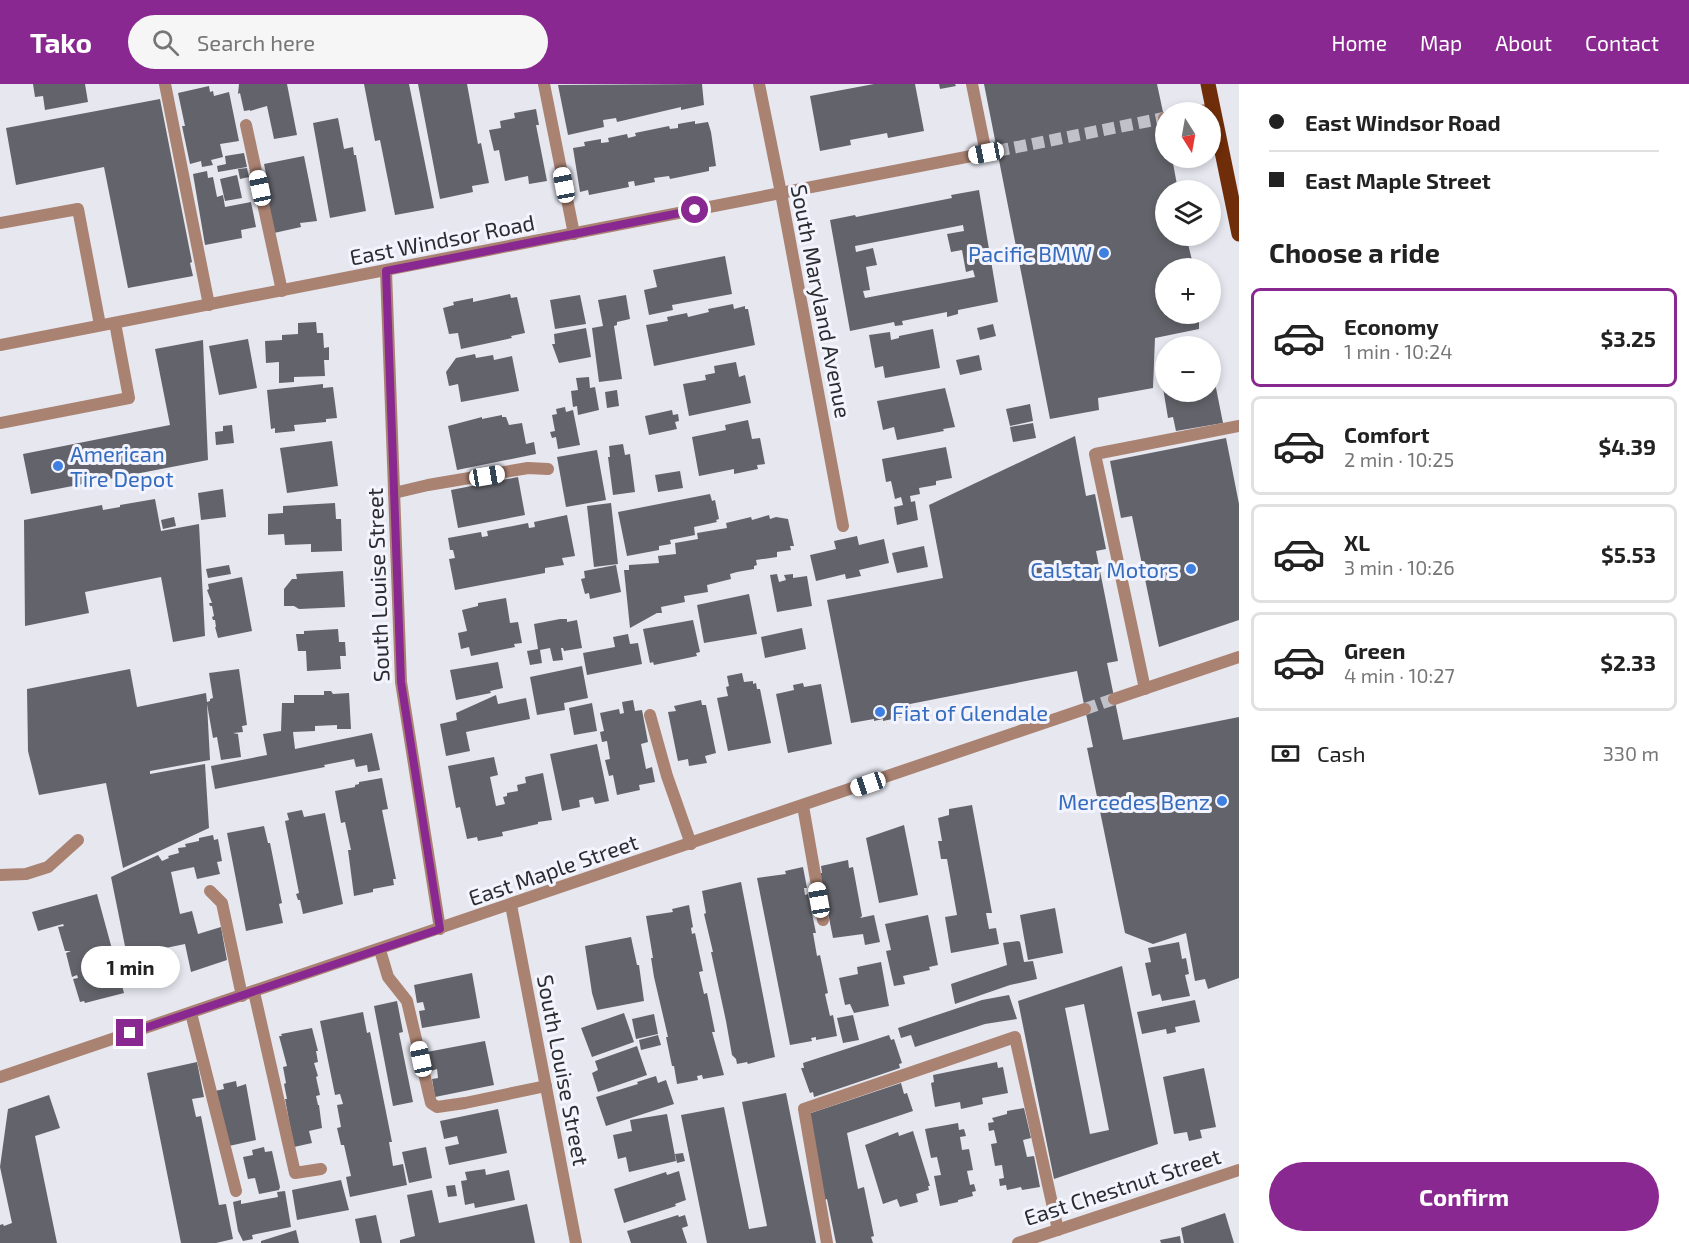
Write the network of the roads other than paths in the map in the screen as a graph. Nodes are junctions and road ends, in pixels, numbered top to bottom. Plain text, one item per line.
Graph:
1 (165, 84) edge
2 (544, 84) edge
3 (759, 84) edge
4 (972, 84) edge
5 (1208, 84) edge
6 (1212, 102) edge
7 (246, 125) dead end
8 (1221, 147) edge
9 (781, 193) junction
10 (0, 223) edge
11 (574, 234) junction
12 (1239, 234) edge
13 (386, 271) junction
14 (282, 291) junction
15 (208, 305) junction
16 (114, 323) junction
17 (100, 326) junction
18 (0, 345) edge
19 (0, 423) edge
20 (1239, 426) edge
21 (548, 469) dead end
22 (394, 493) junction
23 (843, 526) dead end
24 (1239, 657) edge
25 (1144, 689) junction
26 (1114, 699) tunnel mouth
27 (1085, 709) tunnel mouth
28 (650, 715) dead end
29 (803, 806) junction
30 (78, 840) dead end
31 (691, 844) junction
32 (0, 875) edge
33 (210, 891) dead end
34 (511, 905) junction
35 (823, 920) dead end
36 (440, 929) junction
37 (380, 950) junction
38 (248, 994) junction
39 (191, 1013) junction
40 (0, 1077) edge
41 (546, 1086) junction
42 (321, 1169) dead end
43 (1239, 1170) edge
44 (236, 1191) dead end
45 (1058, 1230) junction
46 (576, 1243) edge
47 (827, 1243) edge
48 (1018, 1243) edge

1 - 15 street
2 - 11 street
3 - 9 street, South Maryland Avenue
4 - 9 street, East Windsor Road
5 - 6 main road
7 - 14 street
8 - 12 main road
9 - 11 street, East Windsor Road
9 - 23 street, South Maryland Avenue
10 - 17 street
11 - 13 street, East Windsor Road
13 - 14 street, East Windsor Road
13 - 22 street, South Louise Street
14 - 15 street, East Windsor Road
15 - 16 street, East Windsor Road
16 - 17 street, East Windsor Road
16 - 19 street
17 - 18 street, East Windsor Road
20 - 25 street
21 - 22 street
22 - 36 street, South Louise Street
24 - 25 street
25 - 26 street
27 - 29 street, East Maple Street
28 - 31 street
29 - 31 street, East Maple Street
29 - 35 street
30 - 32 street
31 - 34 street, East Maple Street
33 - 38 street
34 - 36 street, East Maple Street
34 - 41 street, South Louise Street
36 - 37 street, East Maple Street
37 - 38 street, East Maple Street
37 - 41 street
38 - 39 street, East Maple Street
38 - 42 street
39 - 40 street, East Maple Street
39 - 44 street
41 - 46 street, South Louise Street
43 - 45 street, East Chestnut Street
45 - 47 street
45 - 48 street, East Chestnut Street

